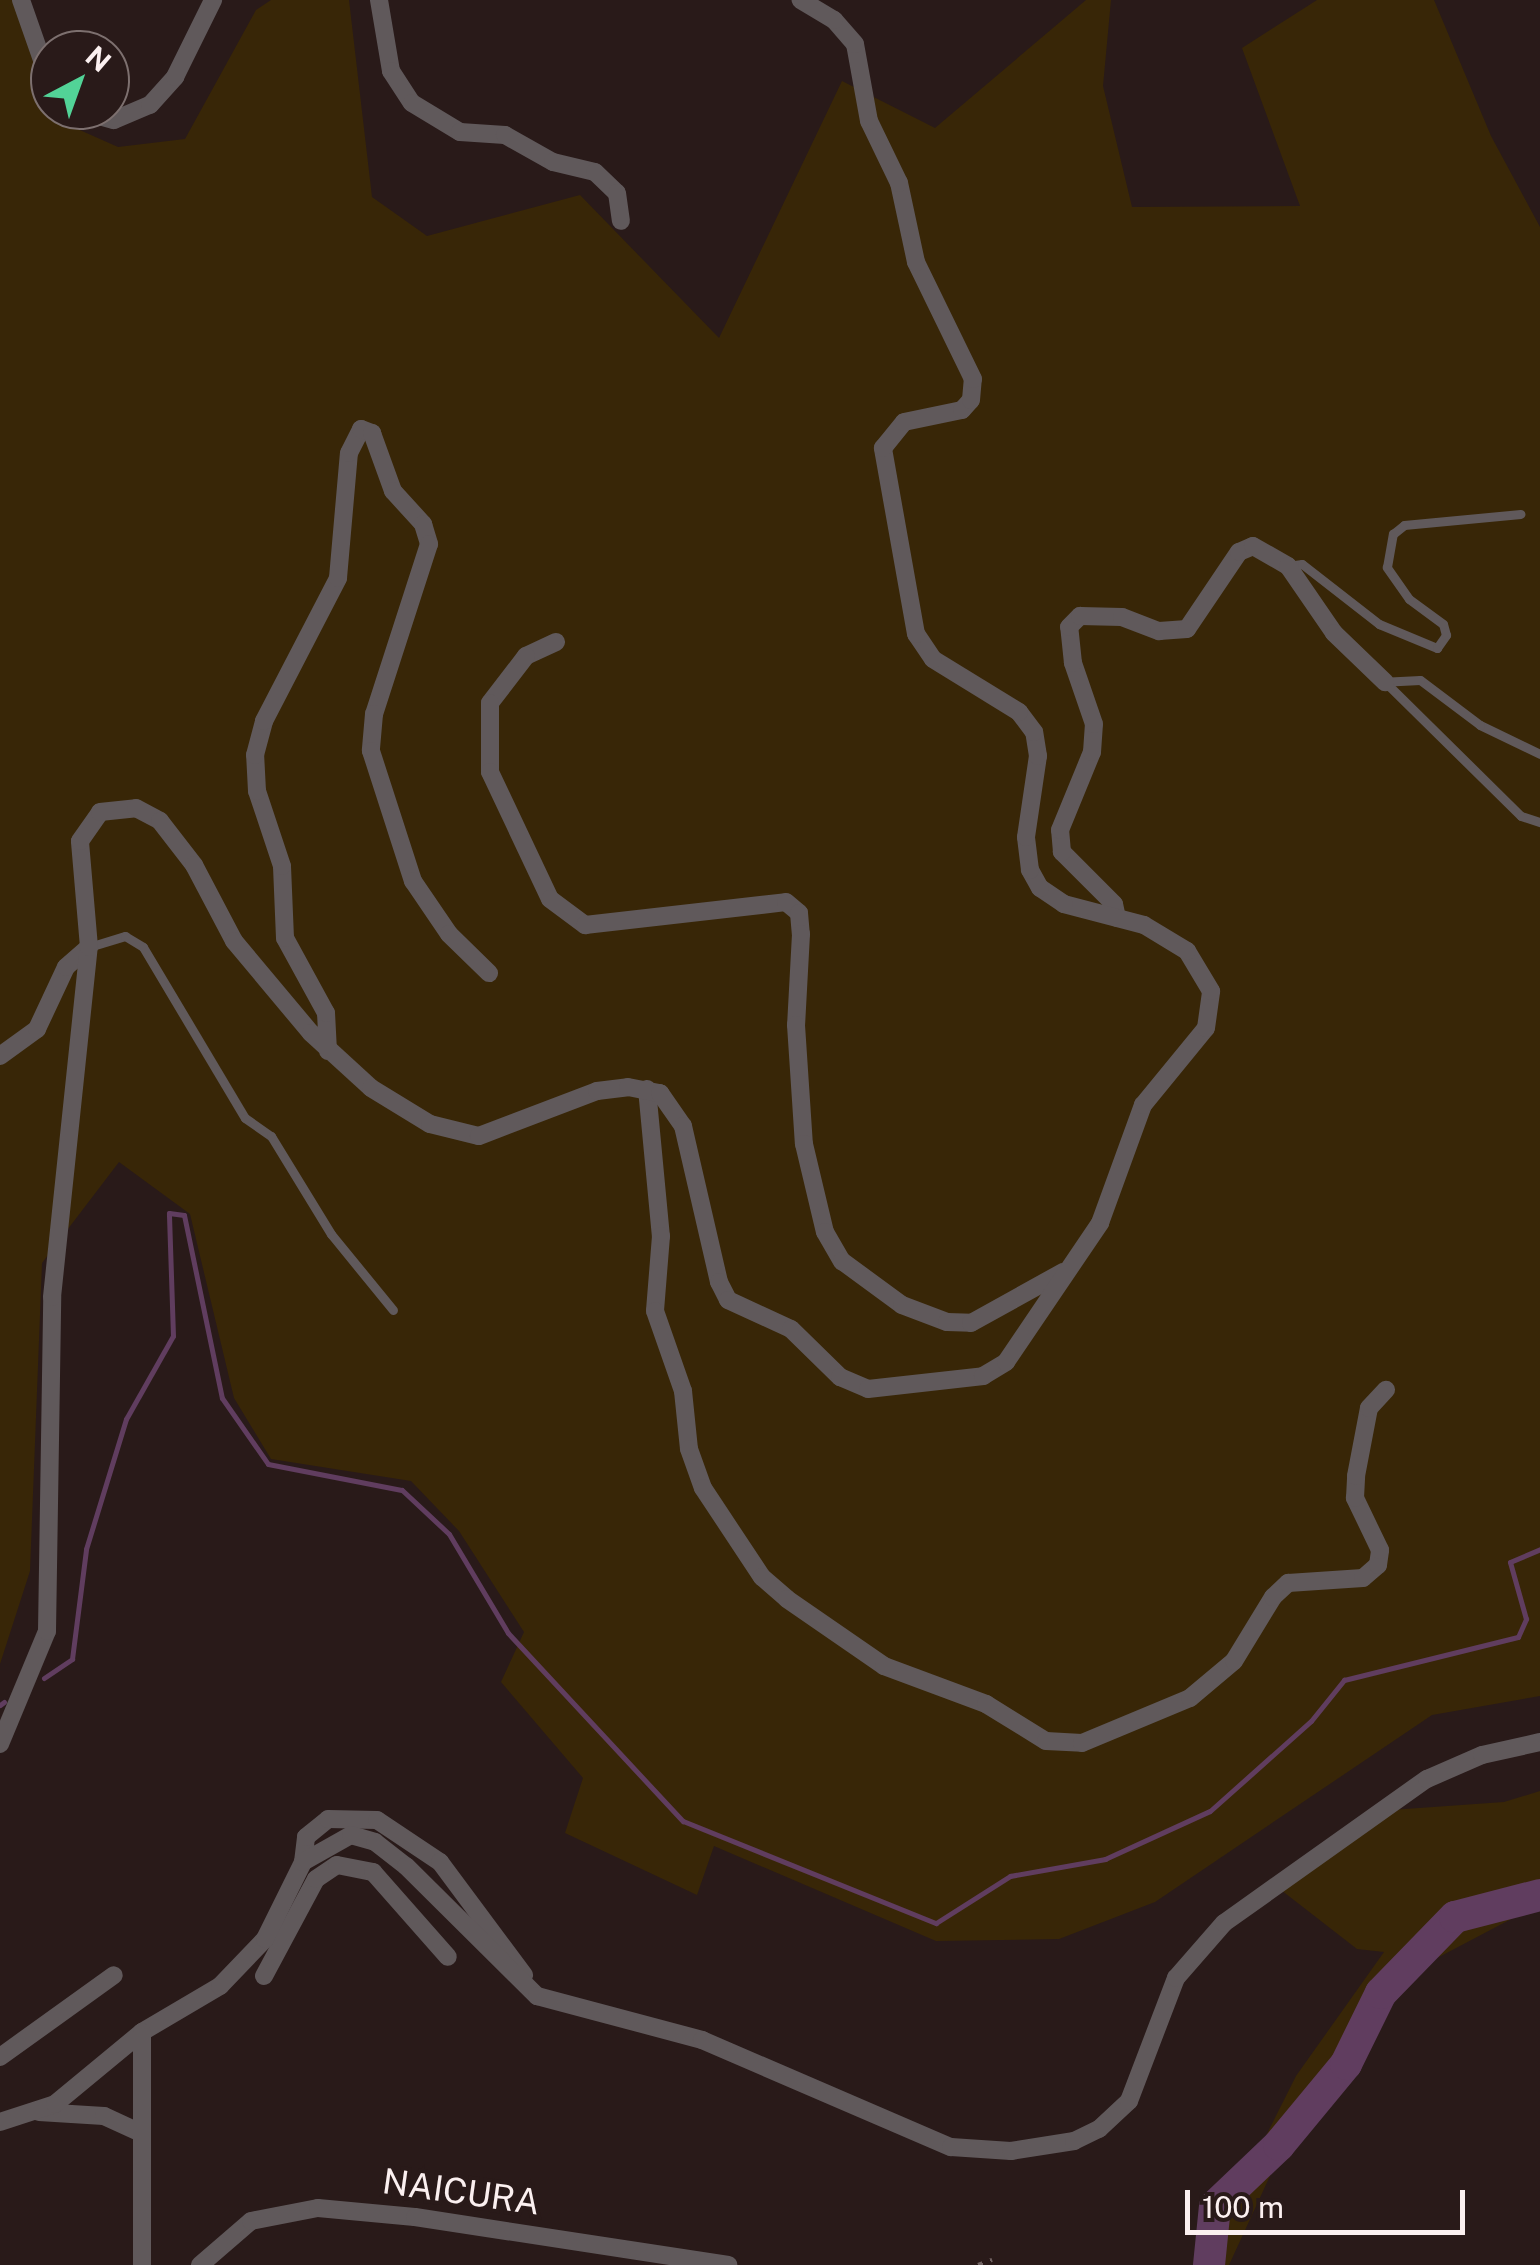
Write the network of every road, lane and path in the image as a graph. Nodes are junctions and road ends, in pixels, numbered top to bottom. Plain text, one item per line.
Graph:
1 (20, 0) edge
2 (213, 0) edge
3 (379, 0) edge
4 (801, 0) edge
5 (31, 30) edge
6 (130, 113) edge
7 (621, 220) dead end
8 (1520, 514) dead end
9 (1288, 566) junction
10 (556, 642) dead end
11 (1385, 682) junction
12 (1540, 754) edge
13 (1540, 822) edge
14 (1116, 918) junction
15 (89, 947) junction
16 (489, 973) dead end
17 (328, 1051) junction
18 (0, 1056) edge
19 (647, 1089) junction
20 (1068, 1270) junction
21 (393, 1310) dead end
22 (1386, 1390) dead end
23 (1540, 1742) edge
24 (0, 1744) edge
25 (303, 1862) junction
26 (273, 1942) junction
27 (448, 1957) dead end
28 (114, 1976) dead end
29 (264, 1976) dead end
30 (537, 1996) junction
31 (142, 2032) junction
32 (0, 2058) edge
33 (39, 2112) junction
34 (0, 2122) edge
35 (141, 2134) junction
36 (992, 2260) dead end
37 (142, 2265) edge
38 (200, 2265) edge
39 (728, 2265) edge
40 (978, 2265) edge

1 - 5 street
2 - 6 street
3 - 7 street
4 - 14 street
8 - 9 lane
9 - 11 street
9 - 14 street
10 - 20 street
11 - 12 lane
11 - 13 lane
14 - 20 street
15 - 17 street
15 - 18 street
15 - 21 lane
15 - 24 street
16 - 17 street
17 - 19 street
19 - 20 street
19 - 22 street
23 - 30 street
25 - 26 street
25 - 30 street
25 - 30 street
26 - 27 street
26 - 29 street
26 - 31 street
28 - 32 street
31 - 33 street
31 - 35 street
33 - 34 street
33 - 35 street
35 - 37 street
36 - 40 path
38 - 39 street, NAICURA

